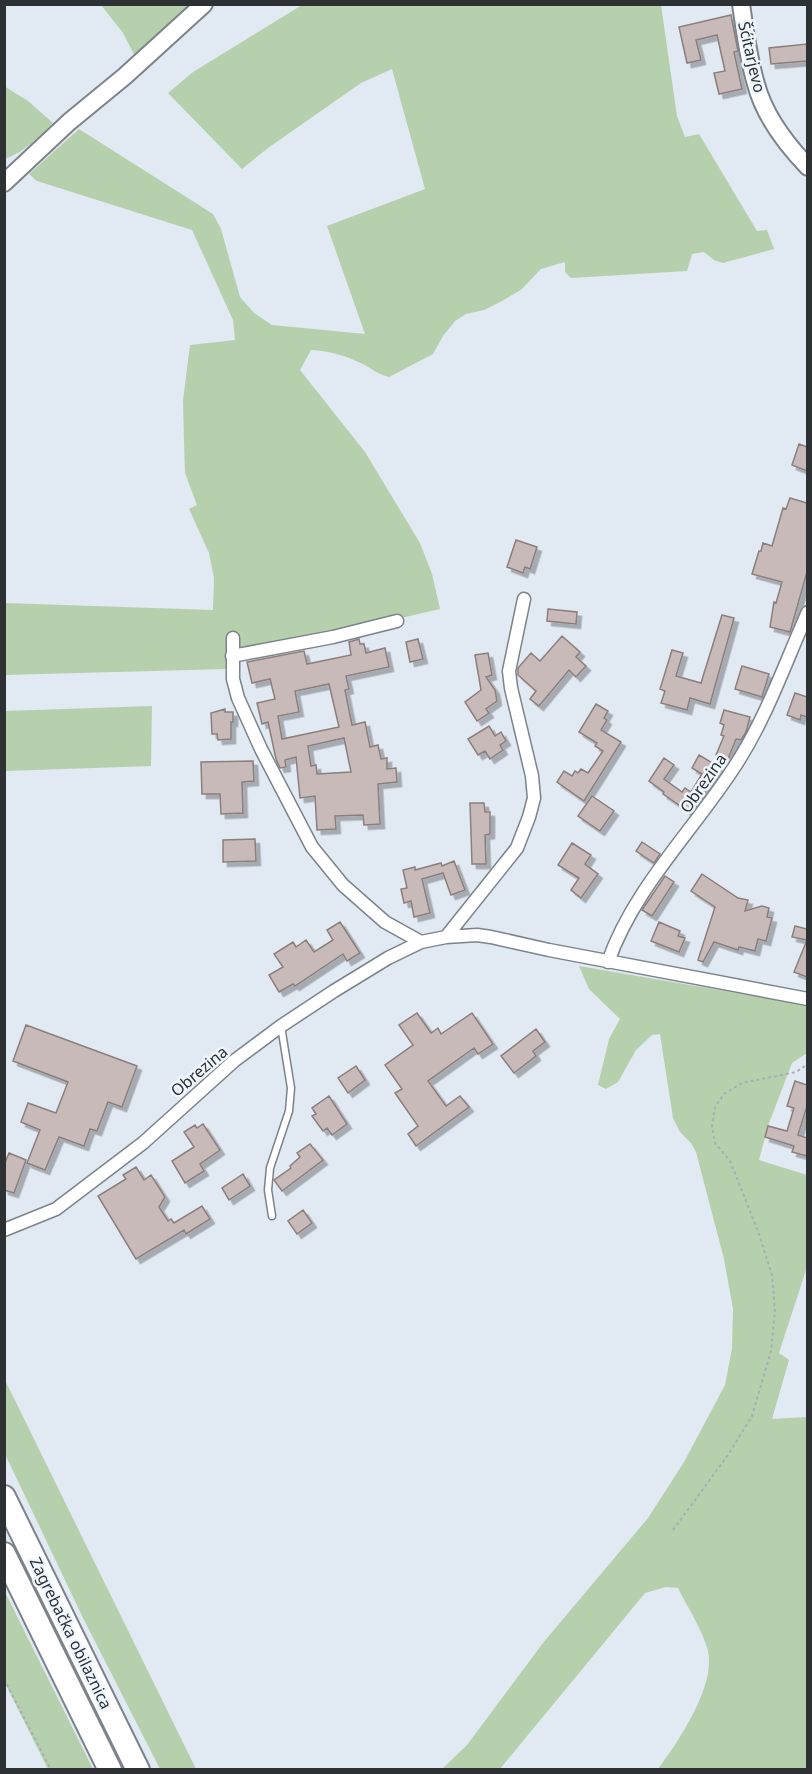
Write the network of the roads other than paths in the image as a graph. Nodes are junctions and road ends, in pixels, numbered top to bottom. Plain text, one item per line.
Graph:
1 (204, 4) edge
2 (741, 4) edge
3 (807, 167) edge
4 (4, 183) edge
5 (524, 599) dead end
6 (807, 612) edge
7 (397, 621) dead end
8 (232, 638) dead end
9 (232, 656) junction
10 (446, 937) junction
11 (421, 942) junction
12 (608, 962) junction
13 (807, 999) edge
14 (281, 1026) junction
15 (272, 1216) dead end
16 (4, 1230) edge
17 (4, 1497) edge
18 (4, 1554) edge
19 (110, 1770) edge
20 (138, 1770) edge

1 - 4 main road
2 - 3 main road, Šćitarjevo
5 - 10 street
6 - 12 street, Obrezina
7 - 9 street
8 - 9 street
9 - 11 street
10 - 11 street, Obrezina
10 - 12 street, Obrezina
11 - 14 street, Obrezina
12 - 13 street, Obrezina
14 - 15 lane
14 - 16 street, Obrezina
17 - 20 highway, Zagrebačka obilaznica
18 - 19 highway, Zagrebačka obilaznica

